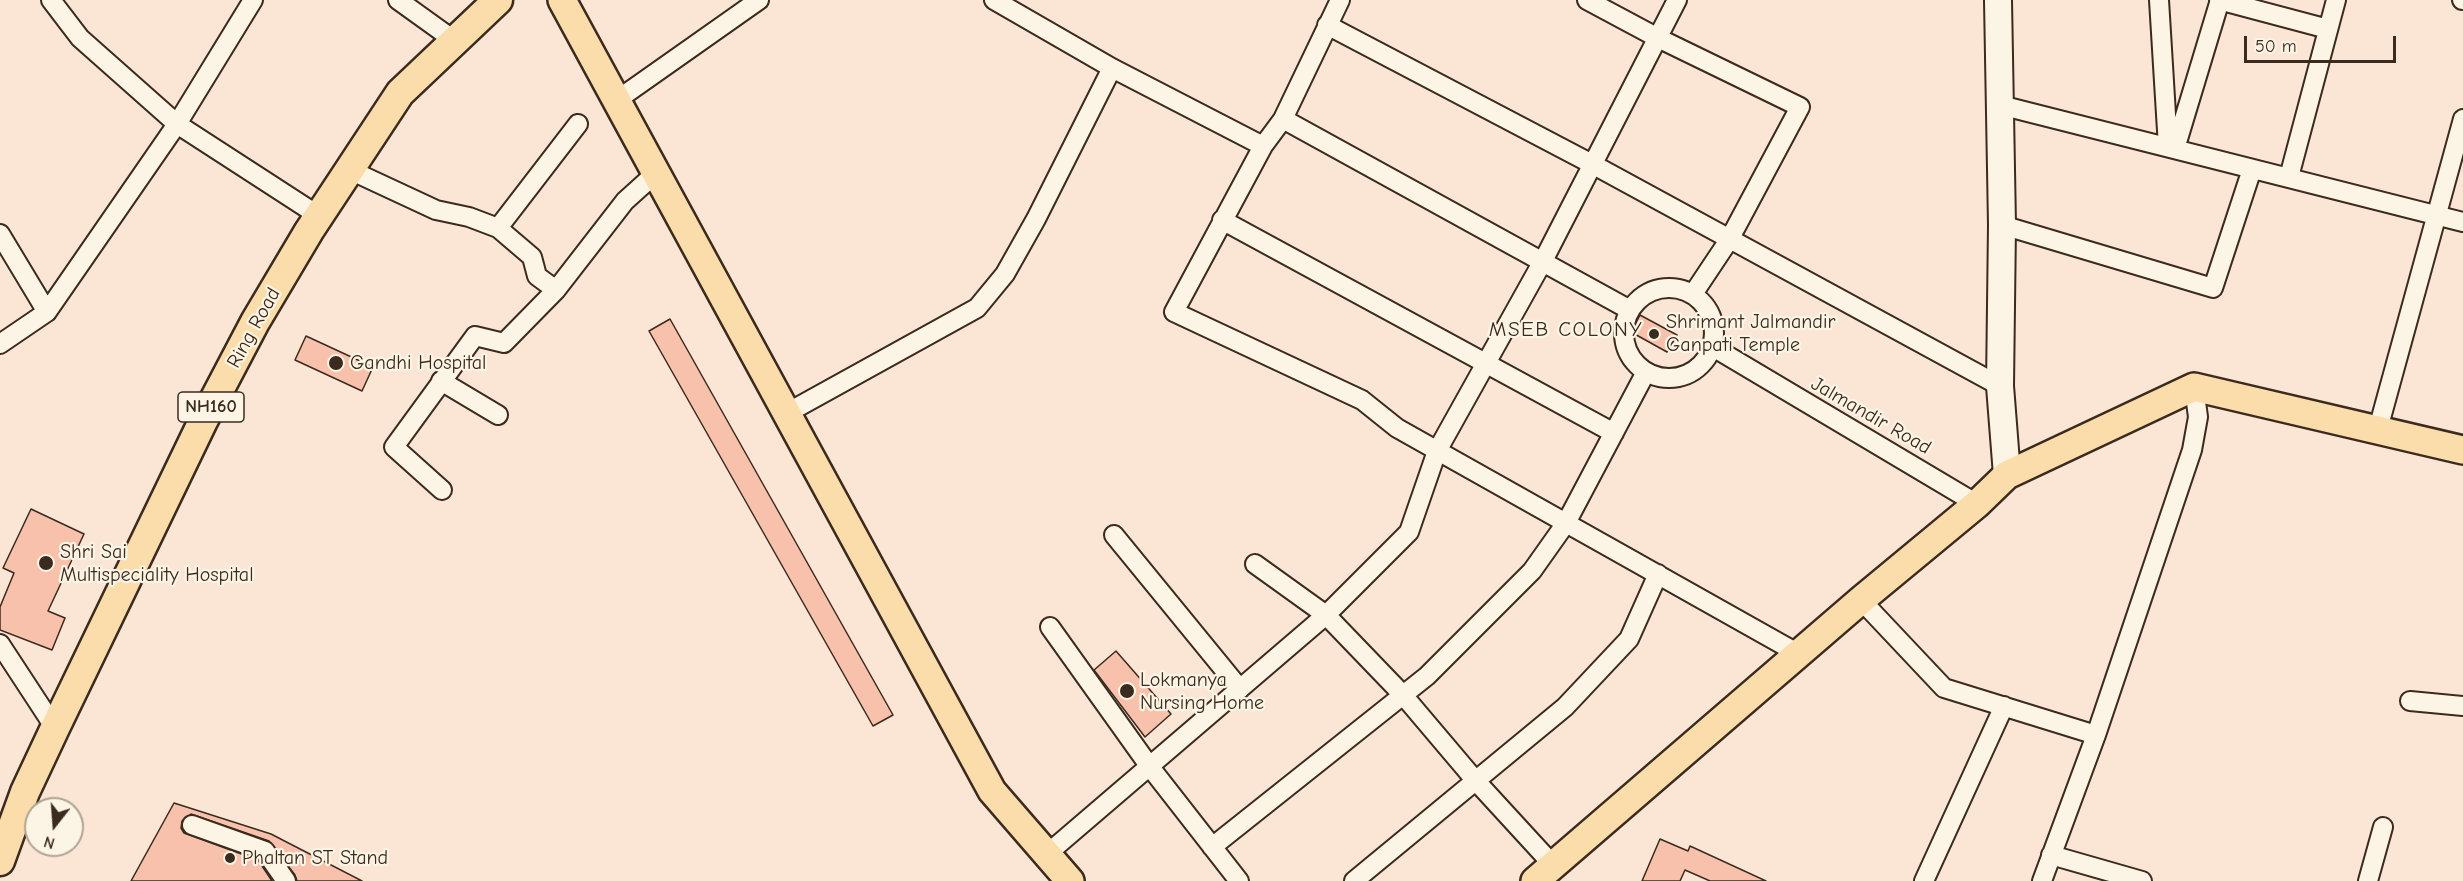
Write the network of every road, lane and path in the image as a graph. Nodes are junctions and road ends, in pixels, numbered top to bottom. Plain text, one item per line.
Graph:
1 (51, 0) edge
2 (253, 0) edge
3 (398, 0) edge
4 (498, 0) edge
5 (562, 0) edge
6 (759, 0) edge
7 (1340, 0) edge
8 (1587, 0) edge
9 (1677, 0) edge
10 (1998, 0) edge
11 (2159, 0) edge
12 (2220, 0) edge
13 (2336, 0) edge
14 (999, 1) edge
15 (1327, 25) junction
16 (2328, 29) junction
17 (1658, 38) junction
18 (454, 41) junction
19 (1112, 68) junction
20 (617, 100) junction
21 (2000, 105) junction
22 (1283, 119) junction
23 (2463, 119) edge
24 (177, 124) junction
25 (578, 124) dead end
26 (1263, 146) junction
27 (2172, 148) junction
28 (1592, 164) junction
29 (2252, 169) junction
30 (350, 170) junction
31 (656, 173) junction
32 (2289, 177) junction
33 (2437, 215) junction
34 (320, 216) junction
35 (1222, 220) junction
36 (2463, 222) edge
37 (2002, 225) junction
38 (498, 228) junction
39 (0, 234) edge
40 (1729, 240) junction
41 (1543, 261) junction
42 (556, 290) junction
43 (1693, 294) junction
44 (1630, 309) junction
45 (47, 312) junction
46 (0, 344) edge
47 (1713, 347) junction
48 (1486, 364) junction
49 (1646, 372) junction
50 (441, 381) junction
51 (2000, 386) junction
52 (2194, 387) junction
53 (787, 413) junction
54 (498, 415) dead end
55 (2378, 429) junction
56 (1614, 433) junction
57 (2463, 450) edge
58 (1437, 451) junction
59 (2007, 475) junction
60 (442, 490) dead end
61 (1977, 504) junction
62 (1566, 523) junction
63 (1114, 535) dead end
64 (1255, 564) dead end
65 (1658, 574) junction
66 (1862, 600) junction
67 (1326, 615) junction
68 (1050, 627) dead end
69 (0, 644) edge
70 (1799, 654) junction
71 (1240, 690) junction
72 (1403, 695) junction
73 (2410, 701) dead end
74 (2004, 706) junction
75 (2463, 706) edge
76 (55, 728) junction
77 (2096, 735) junction
78 (1150, 767) junction
79 (1475, 780) junction
80 (192, 825) dead end
81 (2383, 826) dead end
82 (1212, 847) junction
83 (1047, 854) junction
84 (2051, 855) junction
85 (0, 861) edge
86 (1544, 873) edge
87 (286, 881) edge
88 (1070, 881) edge
89 (1239, 881) edge
90 (1354, 881) edge
91 (1924, 881) edge
92 (2042, 881) edge
93 (2142, 881) edge
94 (2368, 881) edge

1 - 24 street
2 - 24 street
3 - 18 street
4 - 18 highway, Ring Road / NH160
5 - 20 main road
6 - 20 street
7 - 15 street
8 - 17 street
9 - 17 street
10 - 21 main road
11 - 27 street
12 - 16 street
12 - 27 street
13 - 16 street
14 - 19 street
15 - 22 street
15 - 28 street
16 - 32 street
17 - 28 street
17 - 40 street
18 - 30 highway, Ring Road / NH160
19 - 26 street
19 - 53 street
20 - 31 main road
21 - 27 street
21 - 37 main road
22 - 26 street
22 - 41 street
23 - 33 street
24 - 34 street
24 - 45 street
25 - 38 street
26 - 35 street
27 - 29 street
28 - 40 street
28 - 41 street
29 - 32 street
29 - 37 street
30 - 34 highway, Ring Road / NH160
30 - 38 street
31 - 42 street
31 - 53 main road
32 - 33 street
33 - 36 street
33 - 55 street
34 - 76 highway, Ring Road / NH160
35 - 48 street
35 - 58 street
37 - 51 main road
38 - 42 street
39 - 45 street
40 - 43 street
40 - 51 street
41 - 44 street
41 - 48 street
42 - 50 street
43 - 44 street
43 - 47 street
44 - 49 street
45 - 46 street
47 - 49 street
47 - 61 street, Jalmandir Road
48 - 56 street
48 - 58 street
49 - 56 street
50 - 54 street
50 - 60 street
51 - 59 main road
52 - 55 main road
52 - 59 main road
52 - 77 street
53 - 83 main road
55 - 57 main road
56 - 62 street
58 - 62 street
58 - 67 street
59 - 61 main road
61 - 66 main road
62 - 65 street
62 - 72 street
63 - 71 street
64 - 67 street
65 - 70 street
65 - 79 street
66 - 70 main road
66 - 74 street
67 - 71 street
67 - 72 street
68 - 78 street
69 - 76 street
70 - 86 main road
71 - 78 street
72 - 79 street
72 - 82 street
73 - 75 street
74 - 77 street
74 - 91 street
76 - 85 highway, Ring Road / NH160
77 - 84 street
78 - 82 street
78 - 83 street
79 - 86 street
79 - 90 street
80 - 87 street
81 - 94 street
82 - 89 street
83 - 88 main road
84 - 92 street
84 - 93 street

